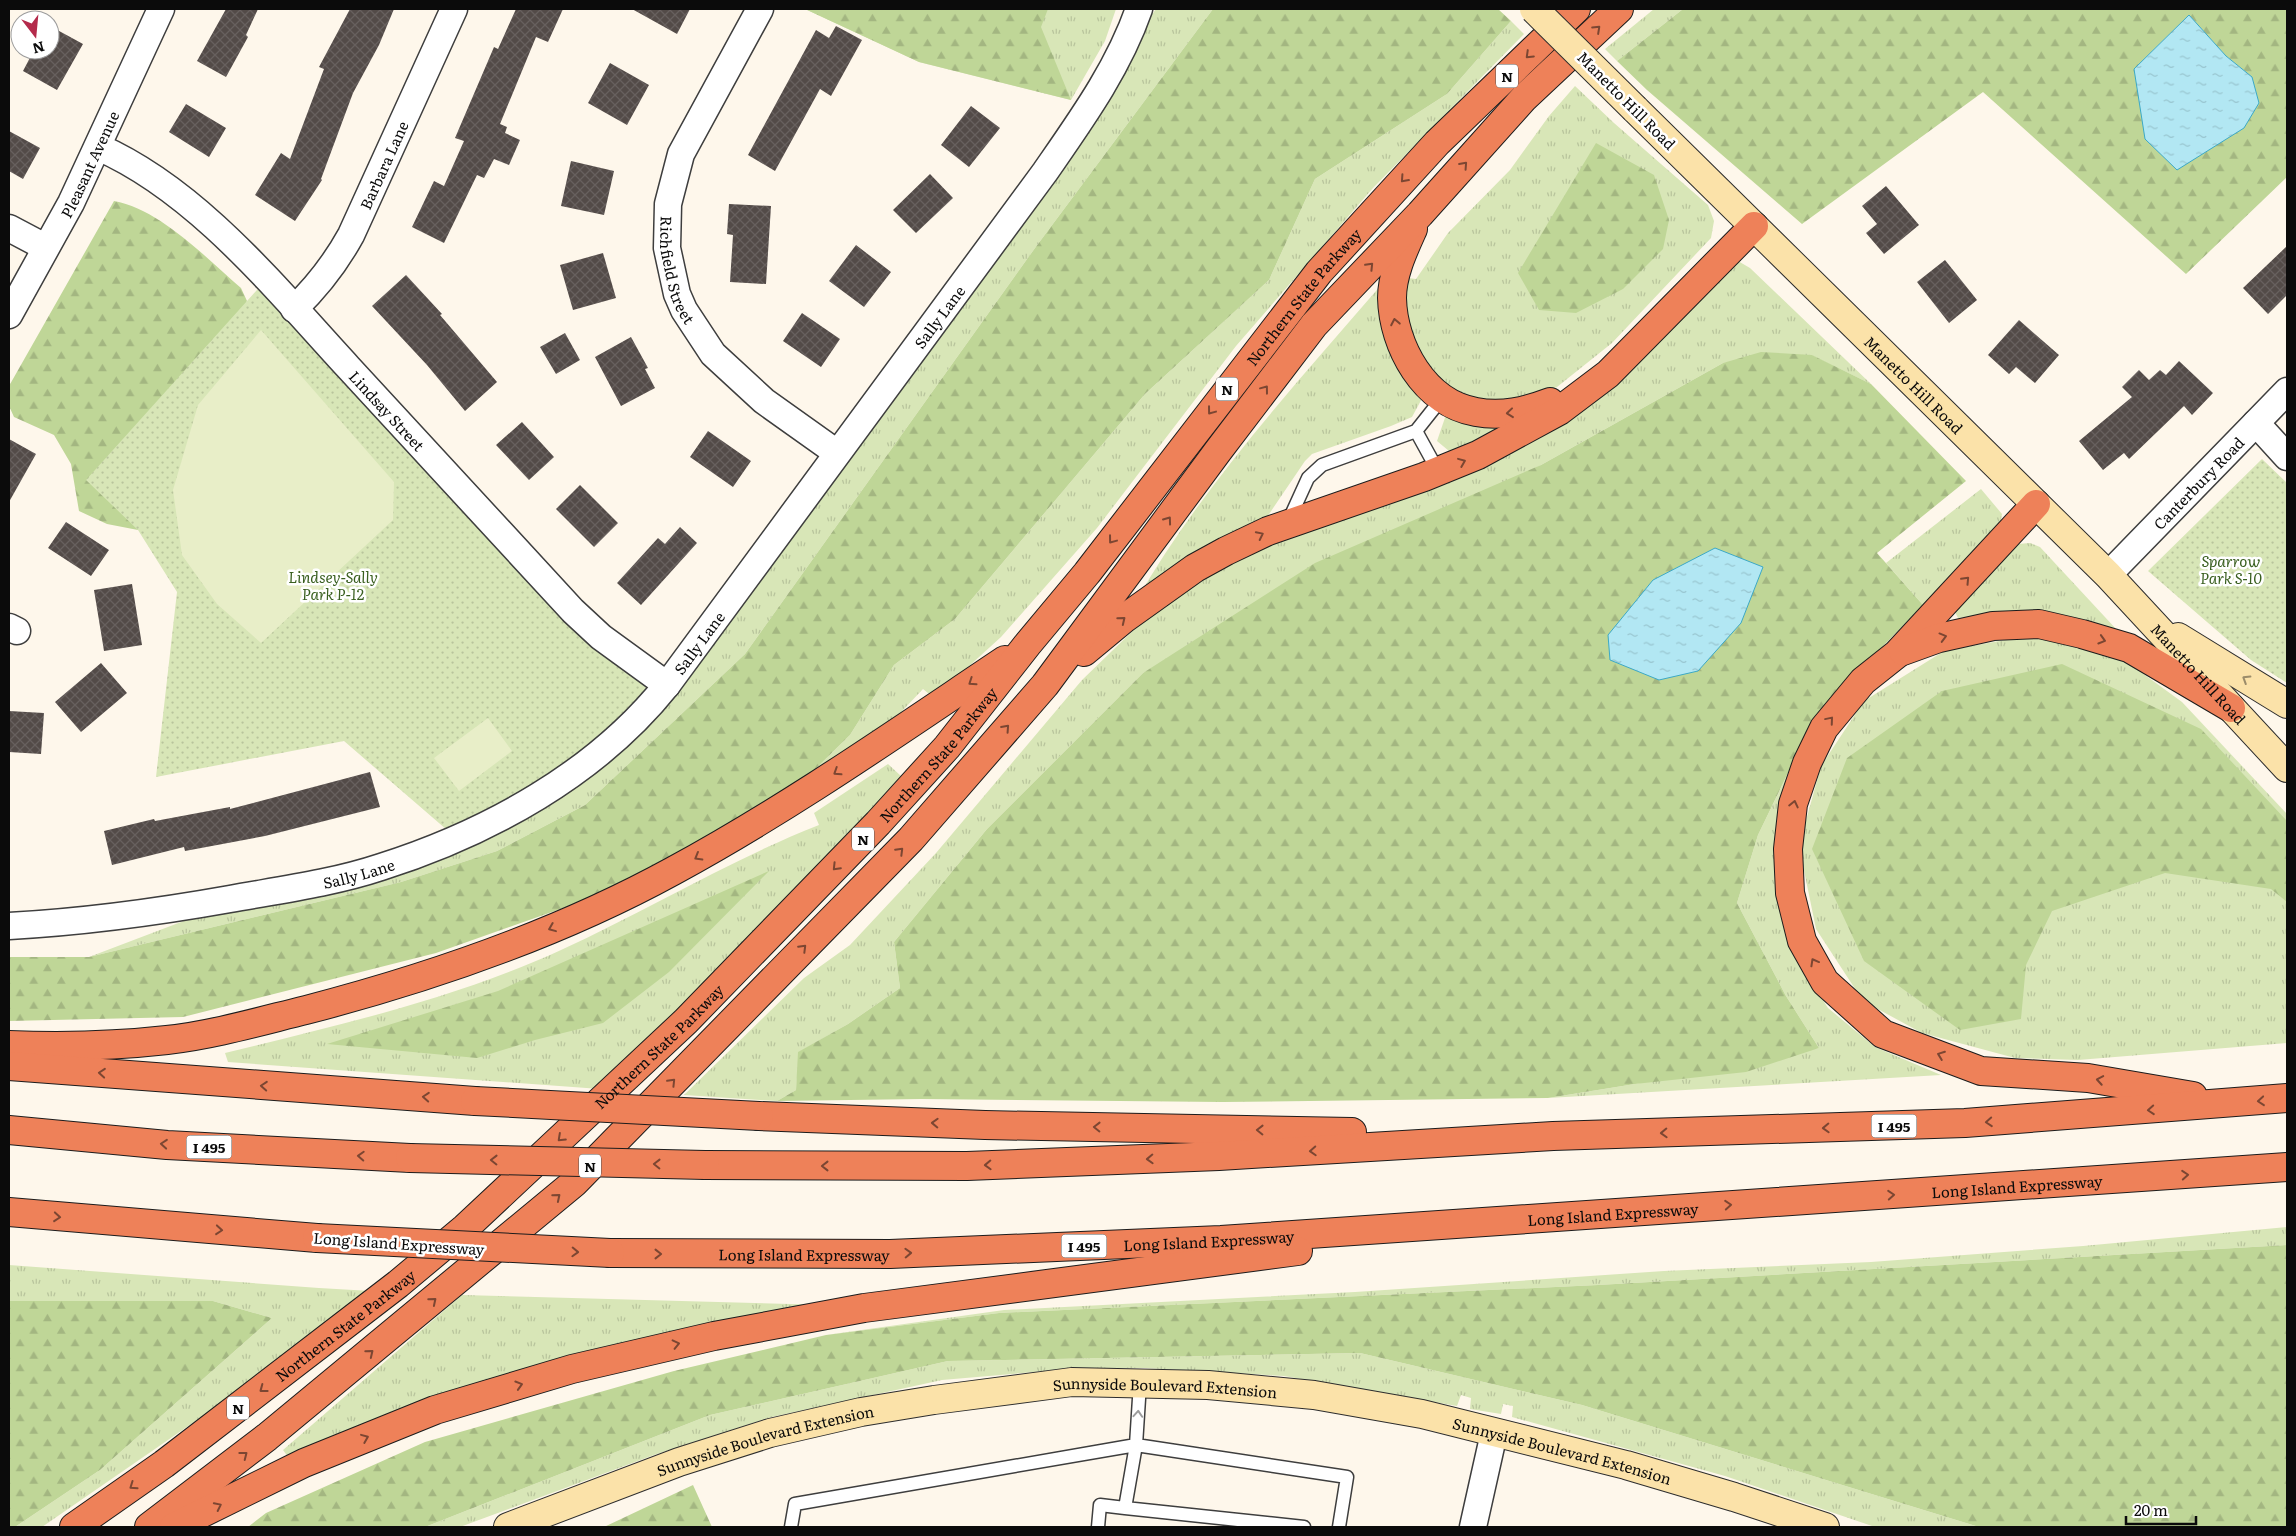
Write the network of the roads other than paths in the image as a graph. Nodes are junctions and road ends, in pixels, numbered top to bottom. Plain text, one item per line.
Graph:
1 (161, 9) edge
2 (454, 9) edge
3 (760, 9) edge
4 (1139, 9) edge
5 (1534, 9) edge
6 (1576, 9) edge
7 (1618, 9) edge
8 (98, 147) junction
9 (1420, 214) junction
10 (1750, 222) junction
11 (9, 228) edge
12 (45, 248) junction
13 (294, 309) junction
14 (9, 315) edge
15 (2287, 391) edge
16 (1444, 397) junction
17 (2256, 423) junction
18 (1416, 431) junction
19 (837, 453) junction
20 (2287, 458) edge
21 (1438, 471) junction
22 (2036, 504) junction
23 (1287, 524) junction
24 (2108, 574) junction
25 (2147, 618) junction
26 (1027, 645) junction
27 (1897, 654) junction
28 (667, 685) junction
29 (1045, 685) junction
30 (2287, 704) edge
31 (2231, 708) junction
32 (2287, 768) edge
33 (9, 926) edge
34 (9, 1045) edge
35 (9, 1066) edge
36 (2287, 1098) edge
37 (2234, 1103) junction
38 (9, 1130) edge
39 (1553, 1136) junction
40 (2287, 1167) edge
41 (9, 1212) edge
42 (1558, 1217) junction
43 (1140, 1383) junction
44 (1494, 1433) junction
45 (1136, 1445) junction
46 (1125, 1508) junction
47 (74, 1527) edge
48 (150, 1527) edge
49 (174, 1527) edge
50 (508, 1527) edge
51 (791, 1527) edge
52 (1098, 1527) edge
53 (1304, 1527) edge
54 (1339, 1527) edge
55 (1473, 1527) edge
56 (1825, 1527) edge

1 - 8 street, Pleasant Avenue
2 - 13 street, Barbara Lane
3 - 19 street, Richfield Street
4 - 19 street, Sally Lane
5 - 10 main road, Manetto Hill Road, bridge
6 -> 26 highway, Northern State Parkway / N
9 -> 7 highway, Northern State Parkway / N
8 - 12 street, Pleasant Avenue
8 - 13 street, Lindsay Street
16 -> 9 highway
29 -> 9 highway, Northern State Parkway / N
10 -> 16 highway
21 -> 10 highway
10 - 22 main road, Manetto Hill Road
11 - 12 street
12 - 14 street, Pleasant Avenue
13 - 28 street, Lindsay Street
15 - 17 street, Canterbury Road
16 - 18 lane
17 - 20 street
17 - 24 street, Canterbury Road
18 - 21 lane
18 - 23 lane
19 - 28 street, Sally Lane
21 - 23 highway
22 - 24 main road, Manetto Hill Road
27 -> 22 highway
29 -> 23 highway
24 - 25 main road, Manetto Hill Road
30 -> 25 main road
25 - 31 main road, Manetto Hill Road
26 -> 34 highway
26 -> 47 highway, Northern State Parkway / N
27 -> 31 highway
37 -> 27 highway
28 - 33 street, Sally Lane
48 -> 29 highway, Northern State Parkway / N
31 - 32 main road, Manetto Hill Road
39 -> 35 highway, bridge
36 -> 37 highway, I 495
37 -> 39 highway, I 495
39 -> 38 highway, I 495, bridge
42 -> 40 highway, Long Island Expressway / I 495
41 -> 42 highway, Long Island Expressway / I 495, bridge
49 -> 42 highway
43 - 44 main road, Sunnyside Boulevard Extension
45 -> 43 lane
43 - 50 main road, Sunnyside Boulevard Extension
44 - 55 street
44 - 56 main road, Sunnyside Boulevard Extension
45 - 46 lane
45 - 51 lane
45 - 54 lane
46 - 52 lane
46 - 53 lane

